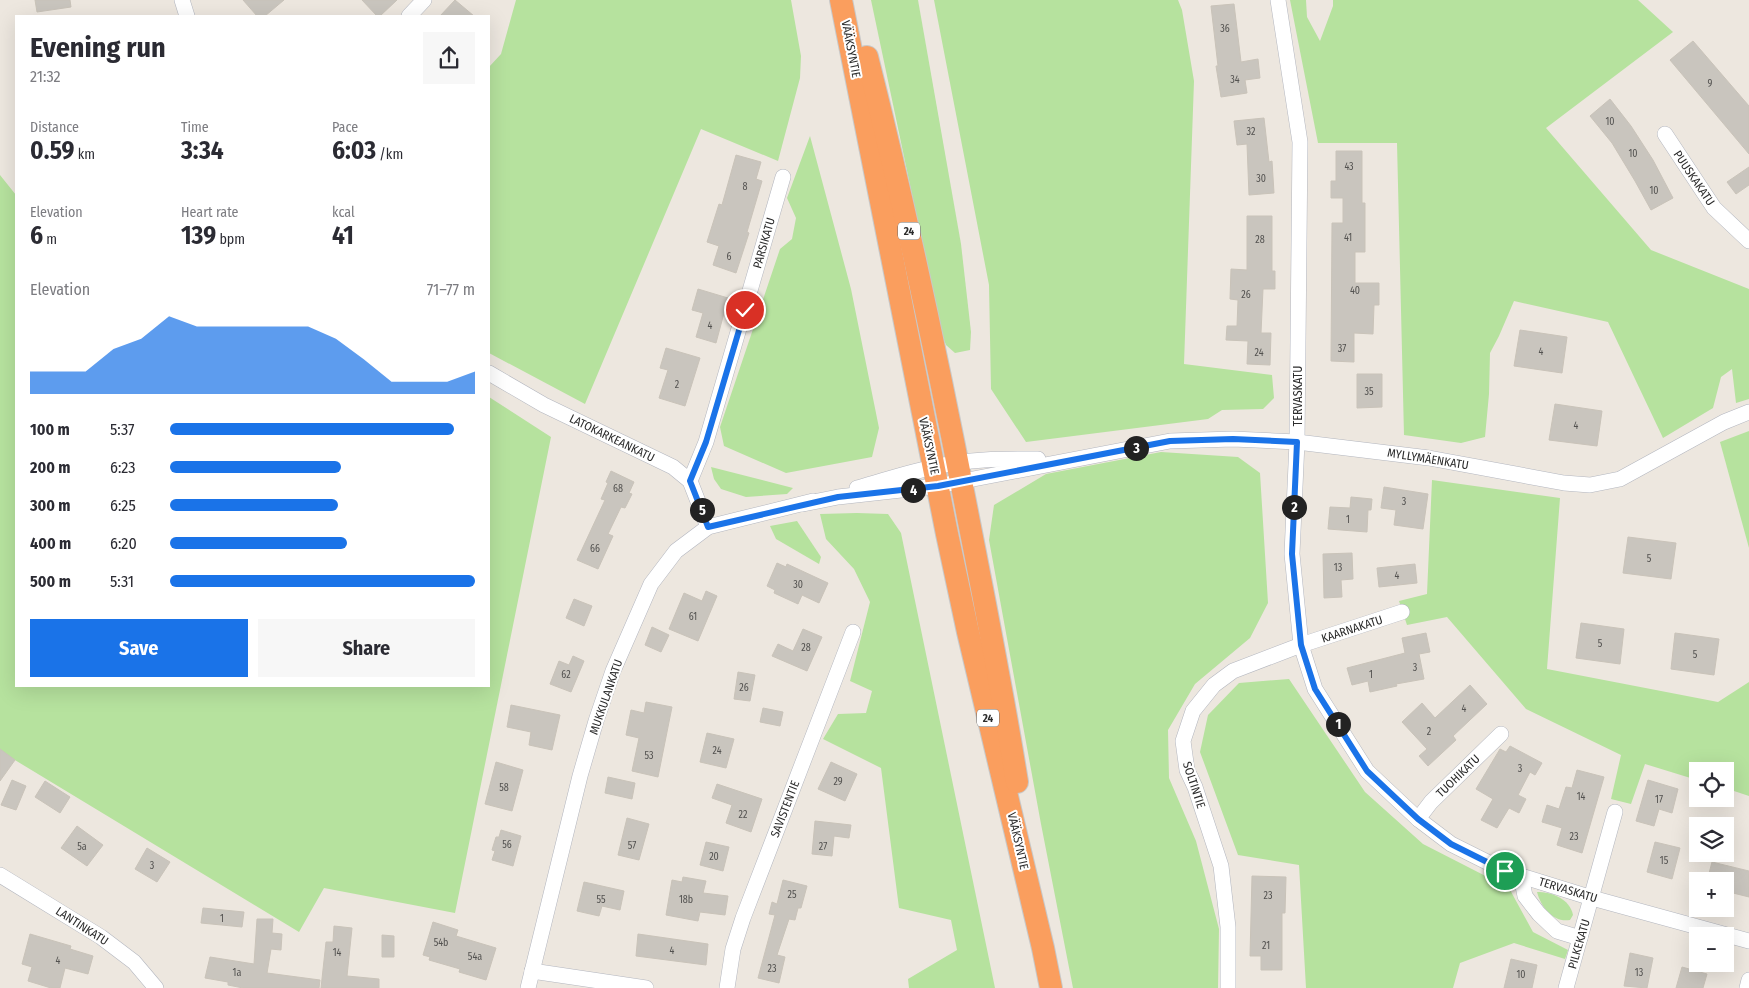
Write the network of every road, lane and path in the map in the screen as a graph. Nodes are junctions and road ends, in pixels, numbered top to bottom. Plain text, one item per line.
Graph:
1 (182, 0) edge
2 (424, 0) edge
3 (841, 0) edge
4 (852, 0) edge
5 (1278, 0) edge
6 (187, 15) edge
7 (410, 15) edge
8 (1665, 134) dead end
9 (783, 177) dead end
10 (1749, 241) edge
11 (490, 374) edge
12 (1749, 412) edge
13 (1297, 442) junction
14 (960, 472) junction
15 (936, 477) junction
16 (690, 481) junction
17 (708, 527) junction
18 (1402, 612) dead end
19 (852, 632) dead end
20 (1301, 645) junction
21 (1501, 734) dead end
22 (1615, 812) dead end
23 (1418, 819) junction
24 (0, 875) edge
25 (1521, 876) junction
26 (1592, 898) junction
27 (1580, 938) junction
28 (1749, 941) edge
29 (1044, 948) junction
30 (532, 971) junction
31 (1749, 980) edge
32 (156, 988) edge
33 (528, 988) edge
34 (646, 988) edge
35 (727, 988) edge
36 (1051, 988) edge
37 (1228, 988) edge
38 (1566, 988) edge
39 (1747, 988) edge

1 - 6 street
2 - 7 street
3 - 15 highway, VÄÄKSYNTIE / 24
4 - 14 highway, VÄÄKSYNTIE / 24
5 - 13 street, TERVASKATU
8 - 10 street, PUUSKAKATU
9 - 16 street, PARSIKATU
11 - 16 street, LATOKARKEANKATU
12 - 13 street, MYLLYMÄENKATU
13 - 14 street, MYLLYMÄENKATU
13 - 20 street, TERVASKATU
14 - 15 street, MYLLYMÄENKATU
14 - 29 highway, VÄÄKSYNTIE / 24
15 - 17 street, MUKKULANKATU
15 - 29 highway, VÄÄKSYNTIE / 24
16 - 17 street
17 - 30 street, MUKKULANKATU
18 - 20 street, KAARNAKATU
19 - 35 street, SAVISTENTIE
20 - 23 street, TERVASKATU
20 - 37 street, SOLTINTIE
21 - 23 street, TUOHIKATU
22 - 26 street, PILKEKATU
23 - 25 street, TERVASKATU
24 - 32 street, LANTINKATU
25 - 26 street, TERVASKATU
25 - 27 street
26 - 27 street, PILKEKATU
26 - 28 street, TERVASKATU
27 - 38 street, PILKEKATU
29 - 36 highway, VÄÄKSYNTIE / 24
30 - 33 street, MUKKULANKATU
30 - 34 street
31 - 39 street

